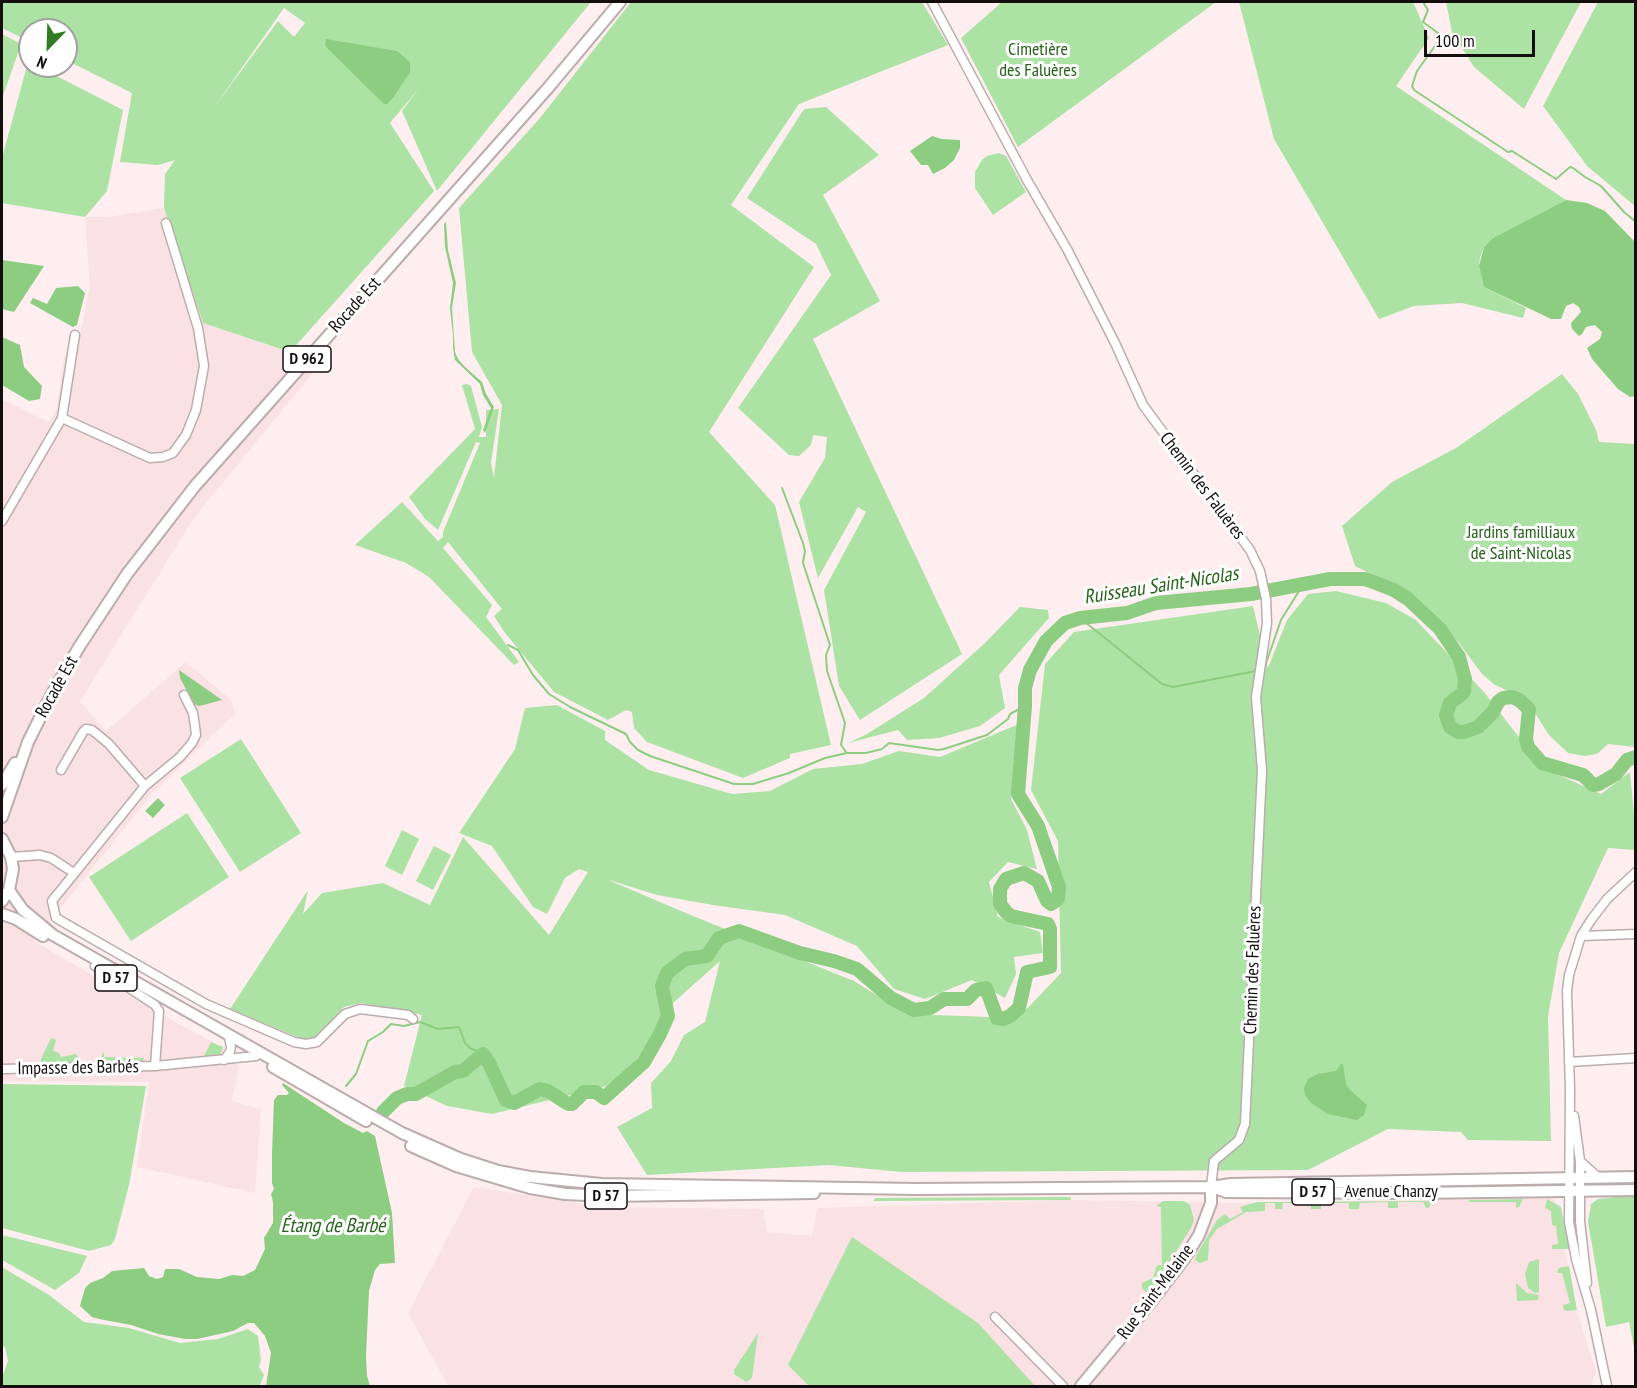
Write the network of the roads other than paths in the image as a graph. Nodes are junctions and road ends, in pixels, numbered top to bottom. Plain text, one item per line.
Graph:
1 (620, 2) edge
2 (932, 2) edge
3 (166, 223) dead end
4 (75, 335) dead end
5 (62, 418) junction
6 (2, 522) edge
7 (184, 695) dead end
8 (28, 742) junction
9 (61, 770) dead end
10 (2, 785) edge
11 (145, 786) junction
12 (2, 817) edge
13 (2, 839) edge
14 (12, 858) junction
15 (1635, 872) edge
16 (75, 873) junction
17 (9, 891) junction
18 (2, 902) edge
19 (2, 914) edge
20 (1635, 934) edge
21 (1581, 936) junction
22 (95, 966) junction
23 (414, 1019) dead end
24 (225, 1032) junction
25 (231, 1042) junction
26 (255, 1056) junction
27 (1635, 1058) edge
28 (224, 1060) junction
29 (1569, 1062) junction
30 (155, 1066) junction
31 (2, 1069) edge
32 (1570, 1089) junction
33 (1580, 1161) junction
34 (1574, 1177) junction
35 (1598, 1177) junction
36 (1635, 1177) edge
37 (1211, 1187) junction
38 (916, 1190) junction
39 (1635, 1190) edge
40 (1574, 1191) junction
41 (995, 1317) dead end
42 (1063, 1386) edge
43 (1081, 1386) edge
44 (1607, 1386) edge

1 - 8 main road, Rocade Est / D 962
2 - 37 street, Chemin des Faluères
3 - 5 street
4 - 5 street
5 - 6 street
7 - 11 street
8 - 10 main road, D 962
8 - 12 main road, D 962
9 - 11 street
11 - 16 street
13 - 14 main road
14 - 16 street
14 - 17 main road
15 - 21 street
16 - 23 street
17 - 18 main road
17 - 24 main road, D 57
19 - 22 main road, D 57
20 - 21 street
21 - 29 street
22 - 25 main road, D 57
22 - 30 street
24 - 25 street
24 - 38 main road, D 57
25 - 26 main road, D 57
25 - 28 street
26 - 28 street, Impasse des Barbés
26 - 38 main road, D 57
27 - 29 street
28 - 30 street, Impasse des Barbés
29 - 32 street
30 - 31 street, Impasse des Barbés
32 - 33 street
32 - 34 street
33 - 34 street
33 - 35 street
34 - 35 main road, Avenue Chanzy / D 57
34 - 37 main road, Avenue Chanzy / D 57
34 - 40 street
35 - 36 main road, Avenue Chanzy / D 57
37 - 38 main road, D 57
37 - 40 main road, Avenue Chanzy / D 57
37 - 43 main road, Rue Saint-Melaine
39 - 40 main road, Avenue Chanzy / D 57
40 - 44 street
41 - 42 street

